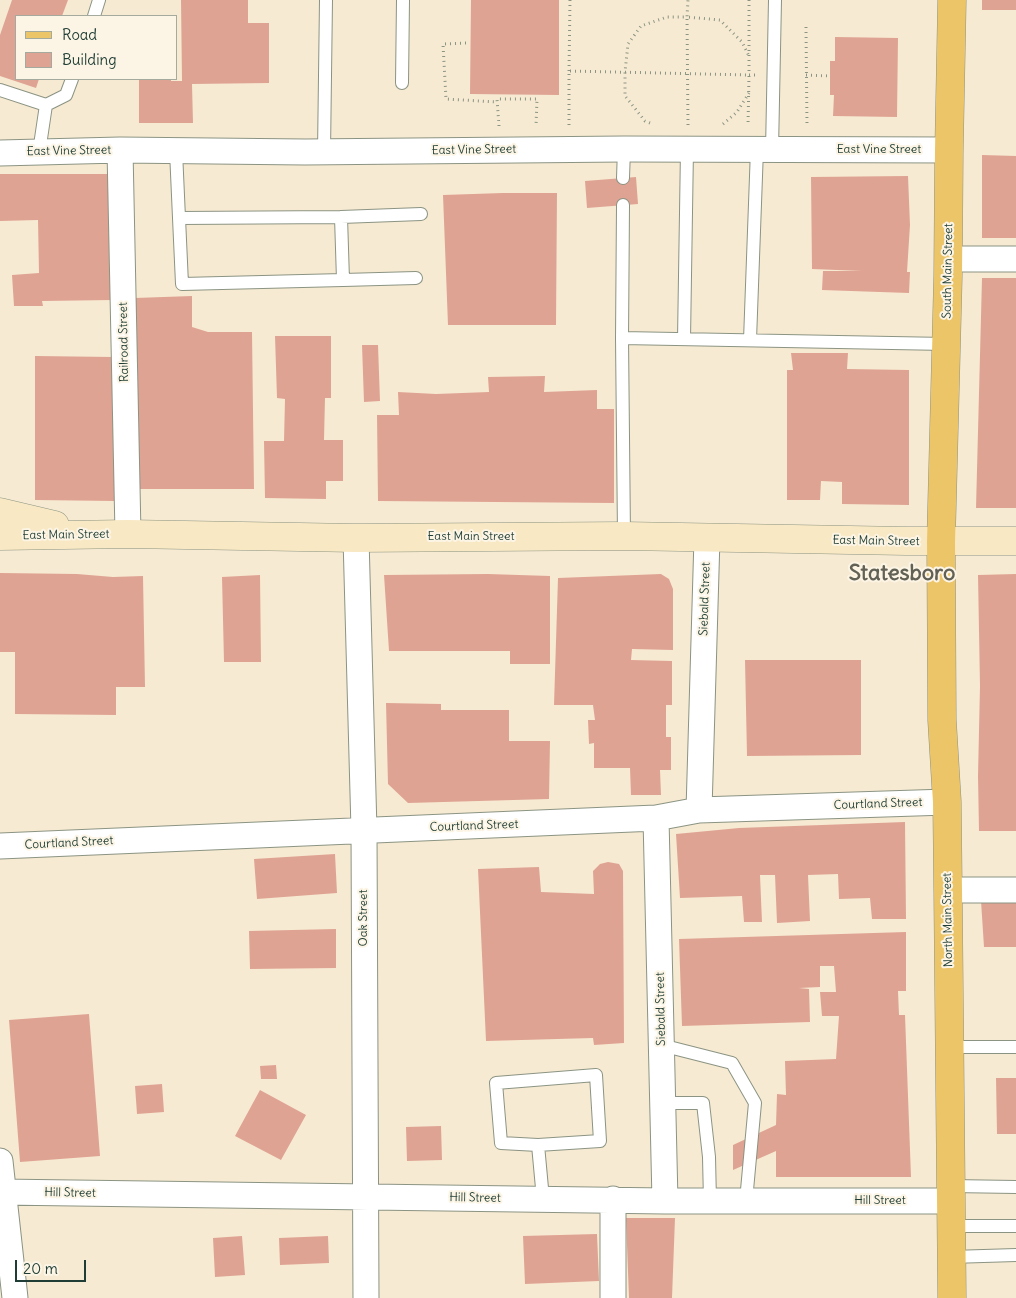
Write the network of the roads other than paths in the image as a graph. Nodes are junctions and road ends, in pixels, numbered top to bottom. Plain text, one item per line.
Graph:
1 (99, 0) edge
2 (326, 0) edge
3 (403, 0) edge
4 (774, 0) edge
5 (952, 0) edge
6 (94, 15) edge
7 (72, 80) edge
8 (402, 83) dead end
9 (0, 90) edge
10 (46, 106) junction
11 (688, 139) junction
12 (759, 143) junction
13 (624, 149) junction
14 (120, 150) junction
15 (949, 150) junction
16 (176, 151) junction
17 (39, 152) junction
18 (324, 152) junction
19 (0, 153) edge
20 (623, 178) dead end
21 (623, 205) dead end
22 (421, 214) dead end
23 (341, 217) junction
24 (178, 218) junction
25 (1016, 258) edge
26 (948, 259) junction
27 (416, 278) dead end
28 (343, 280) junction
29 (622, 338) junction
30 (684, 339) junction
31 (750, 340) junction
32 (946, 344) junction
33 (0, 512) edge
34 (91, 534) junction
35 (128, 534) junction
36 (0, 536) edge
37 (624, 536) junction
38 (356, 538) junction
39 (707, 538) junction
40 (941, 542) junction
41 (1016, 542) edge
42 (947, 802) junction
43 (699, 810) junction
44 (656, 818) junction
45 (364, 830) junction
46 (0, 846) edge
47 (948, 890) junction
48 (1016, 890) edge
49 (661, 1045) junction
50 (950, 1047) junction
51 (1016, 1047) edge
52 (663, 1103) junction
53 (538, 1145) junction
54 (0, 1161) edge
55 (1016, 1187) edge
56 (2, 1192) edge
57 (364, 1197) junction
58 (542, 1198) junction
59 (613, 1199) junction
60 (746, 1200) junction
61 (665, 1201) junction
62 (710, 1201) junction
63 (951, 1204) junction
64 (1016, 1226) edge
65 (1016, 1255) edge
66 (951, 1257) junction
67 (15, 1298) edge
68 (366, 1298) edge
69 (613, 1298) edge
70 (952, 1298) edge

1 - 6 lane
2 - 18 lane
3 - 8 lane
4 - 12 lane
5 - 15 main road, South Main Street
7 - 10 lane
9 - 10 lane
10 - 17 lane
11 - 12 street, East Vine Street
11 - 13 street, East Vine Street
11 - 30 lane
12 - 15 street, East Vine Street
12 - 31 lane
13 - 18 street, East Vine Street
13 - 20 lane
14 - 16 street, East Vine Street
14 - 17 street, East Vine Street
14 - 35 street, Railroad Street
15 - 26 main road, South Main Street
16 - 18 street, East Vine Street
16 - 24 lane
17 - 19 street, East Vine Street
21 - 29 lane
22 - 23 lane
23 - 24 lane
23 - 28 lane
24 - 28 lane
25 - 26 street
26 - 32 main road, South Main Street
27 - 28 lane
29 - 30 lane
29 - 37 lane
30 - 31 lane
31 - 32 lane
32 - 40 main road, South Main Street
33 - 34 main road
34 - 35 main road, East Main Street
34 - 36 main road, East Main Street
35 - 38 main road, East Main Street
37 - 38 main road, East Main Street
37 - 39 main road, East Main Street
38 - 45 street, Oak Street
39 - 40 main road, East Main Street
39 - 43 street, Siebald Street
40 - 41 main road, East Main Street
40 - 42 main road, North Main Street
42 - 43 street, Courtland Street
42 - 47 main road, North Main Street
43 - 44 street, Courtland Street
44 - 45 street, Courtland Street
44 - 49 street, Siebald Street
45 - 46 street, Courtland Street
45 - 57 street, Oak Street
47 - 48 street
47 - 50 main road, North Main Street
49 - 52 street, Siebald Street
49 - 60 lane
50 - 51 lane
50 - 63 main road, North Main Street
52 - 61 street, Siebald Street
52 - 62 lane
53 - 53 lane
53 - 58 lane
54 - 56 street
55 - 63 lane
56 - 57 street, Hill Street
56 - 67 street
57 - 58 street, Hill Street
57 - 68 street, Oak Street
58 - 59 street, Hill Street
59 - 61 street, Hill Street
59 - 69 street
60 - 62 street, Hill Street
60 - 63 street, Hill Street
61 - 62 street, Hill Street
63 - 64 lane
63 - 66 main road, North Main Street
65 - 66 lane
66 - 70 main road, North Main Street

